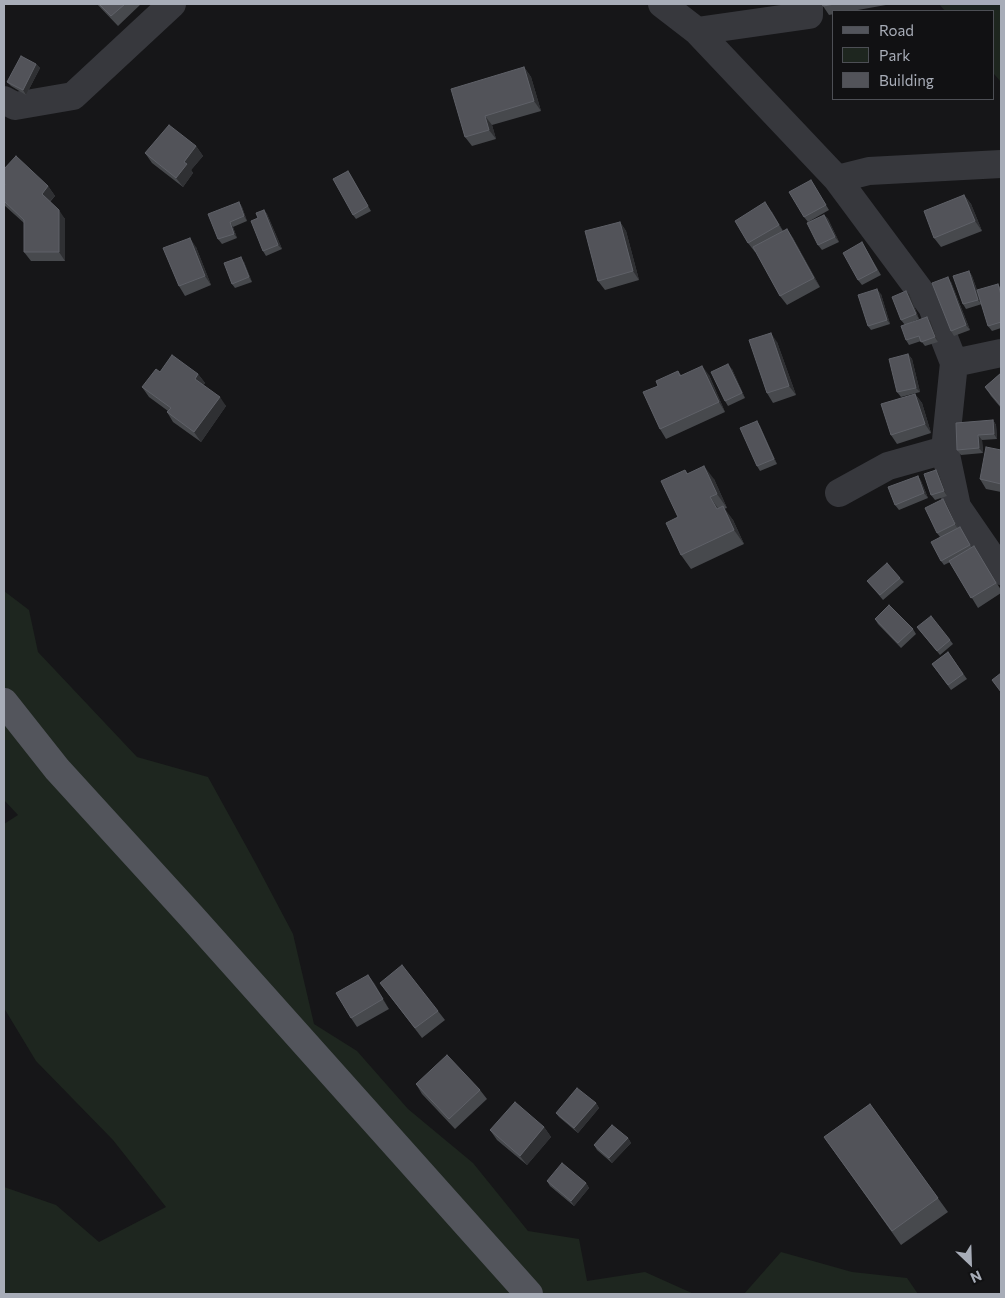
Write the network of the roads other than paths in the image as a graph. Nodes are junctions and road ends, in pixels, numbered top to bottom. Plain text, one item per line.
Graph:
1 (172, 4) edge
2 (662, 4) edge
3 (809, 4) edge
4 (698, 31) junction
5 (4, 100) edge
6 (1001, 164) edge
7 (837, 180) junction
8 (1001, 353) edge
9 (954, 363) junction
10 (945, 450) junction
11 (839, 493) dead end
12 (1001, 571) edge
13 (4, 702) edge
14 (529, 1294) edge

1 - 5 street
2 - 4 street
3 - 4 street
4 - 7 street
6 - 7 street
7 - 9 street
8 - 9 street
9 - 10 street
10 - 11 street
10 - 12 street
13 - 14 main road

